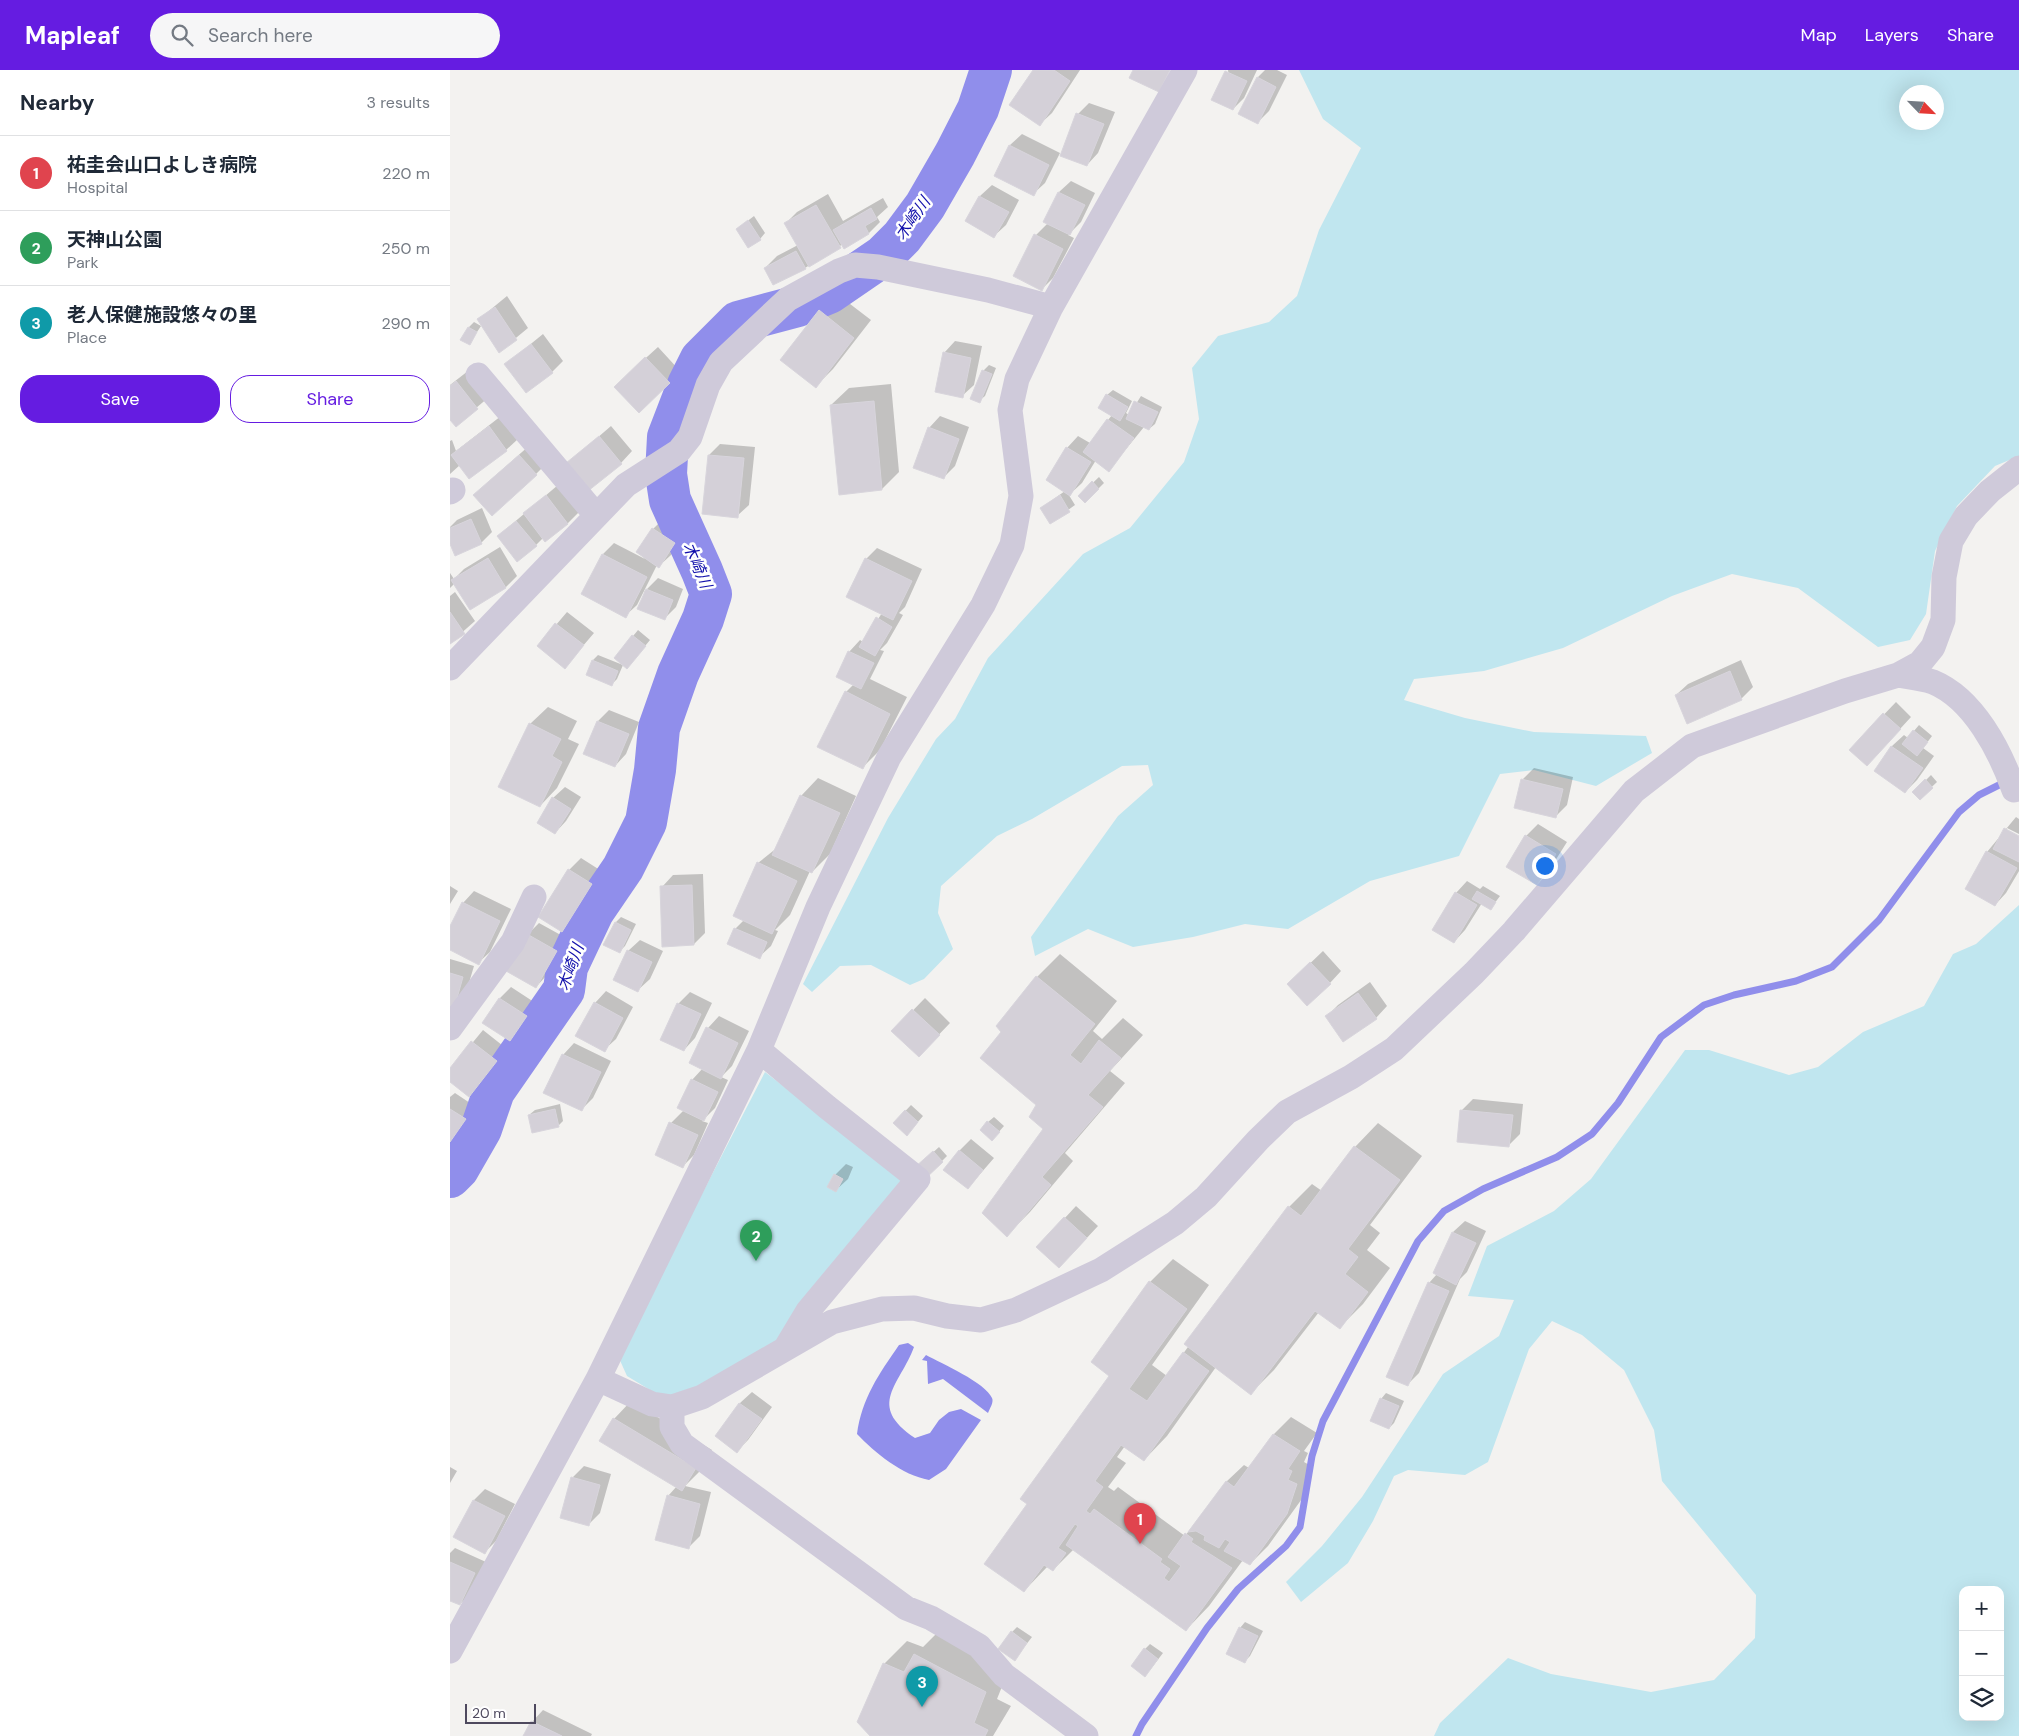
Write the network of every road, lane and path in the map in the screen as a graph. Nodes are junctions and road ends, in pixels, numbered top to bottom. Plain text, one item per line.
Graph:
1 (1185, 70) edge
2 (1051, 308) junction
3 (478, 375) dead end
4 (2019, 468) edge
5 (596, 515) junction
6 (450, 668) edge
7 (1898, 676) junction
8 (2012, 761) edge
9 (2014, 790) dead end
10 (534, 897) dead end
11 (450, 1028) edge
12 (759, 1050) junction
13 (787, 1346) junction
14 (598, 1379) junction
15 (672, 1408) junction
16 (452, 1644) edge
17 (1086, 1736) edge

1 - 2 street
2 - 5 street
2 - 12 street
3 - 5 street
4 - 7 street
5 - 6 street
7 - 8 street
7 - 13 street
8 - 9 street
10 - 11 street
12 - 13 street
12 - 14 street
13 - 15 street
14 - 15 street
14 - 16 street
15 - 17 street

